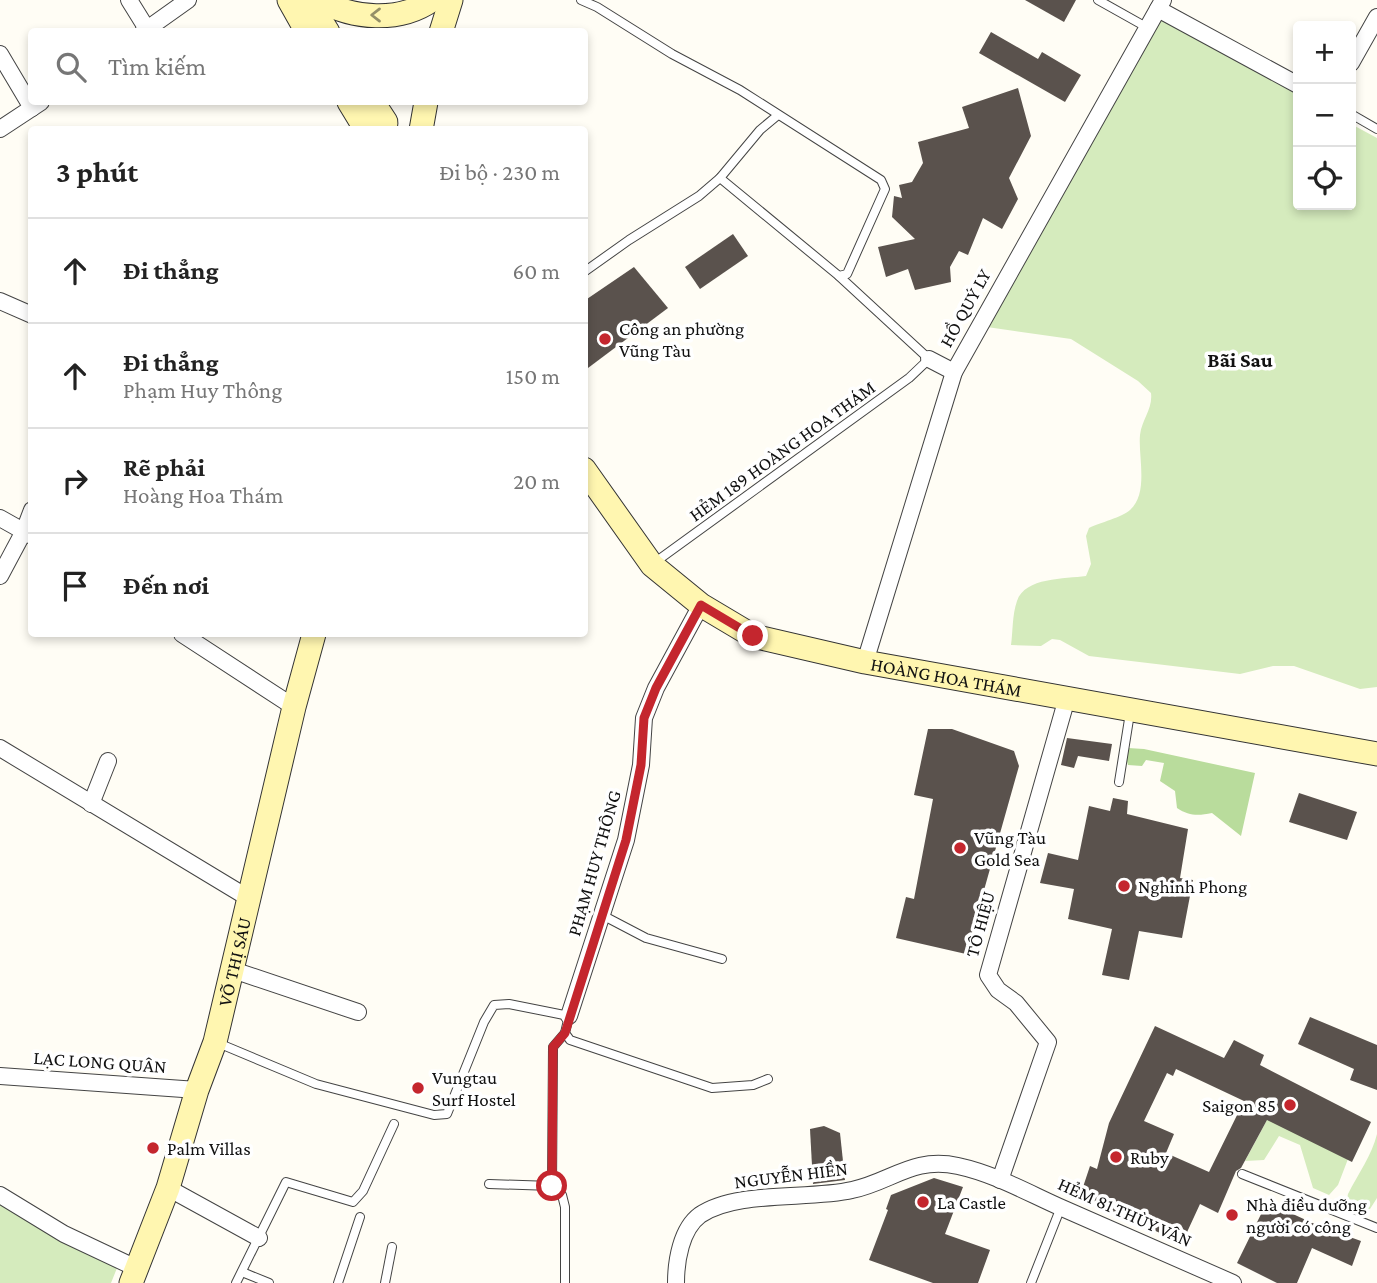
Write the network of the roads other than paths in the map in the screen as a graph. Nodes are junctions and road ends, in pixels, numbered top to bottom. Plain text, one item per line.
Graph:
1 (129, 0) edge
2 (188, 0) edge
3 (289, 0) edge
4 (308, 0) edge
5 (319, 0) edge
6 (432, 0) edge
7 (451, 0) edge
8 (581, 0) edge
9 (1098, 0) edge
10 (1161, 5) edge
11 (1377, 17) edge
12 (144, 28) edge
13 (148, 28) edge
14 (305, 28) edge
15 (326, 28) edge
16 (442, 28) edge
17 (1147, 28) junction
18 (1356, 53) edge
19 (0, 54) edge
20 (1296, 84) edge
21 (28, 94) edge
22 (36, 105) edge
23 (351, 105) edge
24 (375, 105) edge
25 (425, 105) edge
26 (778, 115) junction
27 (1356, 117) edge
28 (364, 126) edge
29 (386, 126) edge
30 (422, 126) edge
31 (0, 129) edge
32 (1377, 129) edge
33 (720, 178) junction
34 (588, 269) edge
35 (839, 276) junction
36 (0, 301) edge
37 (28, 313) edge
38 (929, 359) junction
39 (954, 372) junction
40 (588, 475) edge
41 (0, 517) edge
42 (28, 533) edge
43 (652, 565) junction
44 (0, 576) edge
45 (701, 605) junction
46 (187, 637) edge
47 (313, 637) edge
48 (865, 662) junction
49 (1067, 698) junction
50 (294, 707) junction
51 (1130, 710) junction
52 (0, 748) edge
53 (1377, 754) edge
54 (108, 761) dead end
55 (1119, 782) dead end
56 (91, 804) junction
57 (250, 899) junction
58 (602, 915) junction
59 (722, 959) dead end
60 (233, 970) junction
61 (358, 1012) dead end
62 (569, 1016) junction
63 (565, 1033) junction
64 (215, 1042) junction
65 (0, 1076) edge
66 (768, 1079) dead end
67 (197, 1090) junction
68 (394, 1124) dead end
69 (1242, 1174) dead end
70 (1000, 1180) junction
71 (489, 1184) dead end
72 (552, 1186) junction
73 (168, 1188) junction
74 (0, 1195) edge
75 (1061, 1207) junction
76 (360, 1217) dead end
77 (1377, 1228) edge
78 (259, 1238) junction
79 (392, 1247) dead end
80 (242, 1272) junction
81 (134, 1275) edge
82 (236, 1283) edge
83 (270, 1283) edge
84 (338, 1283) edge
85 (385, 1283) edge
86 (565, 1283) edge
87 (676, 1283) edge
88 (1031, 1283) edge
89 (1233, 1283) edge

1 - 12 street
2 - 13 street
3 - 14 main road
4 - 15 main road
6 -> 5 main road
7 - 16 main road
8 - 26 lane
9 - 17 lane
10 - 17 street, HỒ QUÝ LY
10 - 20 street
11 - 18 street
17 - 39 street, HỒ QUÝ LY
19 - 21 street
22 - 31 street
23 - 28 main road
24 - 29 main road
25 - 30 main road
26 - 33 lane
26 - 35 lane
27 - 32 lane
33 - 34 lane
33 - 35 lane
35 - 38 lane
36 - 37 street
38 - 39 street
38 - 43 lane, HẺM 189 HOÀNG HOA THÁM
39 - 48 street, HỒ QUÝ LY
40 - 43 main road, HOÀNG HOA THÁM
41 - 42 street
42 - 44 street
43 - 45 main road, HOÀNG HOA THÁM
45 - 48 main road, HOÀNG HOA THÁM
45 - 58 street, PHẠM HUY THÔNG
46 - 50 street
47 - 50 main road, VÕ THỊ SÁU
48 - 49 main road, HOÀNG HOA THÁM
49 - 51 main road, HOÀNG HOA THÁM
49 - 70 street, TÔ HIỆU
50 - 57 main road, VÕ THỊ SÁU
51 - 53 main road, HOÀNG HOA THÁM
51 - 55 lane
52 - 56 street
54 - 56 street
56 - 57 street
57 - 60 main road, VÕ THỊ SÁU
58 - 59 lane
58 - 62 street, PHẠM HUY THÔNG
60 - 61 street
60 - 64 main road, VÕ THỊ SÁU
62 - 63 lane
62 - 64 lane
63 - 66 lane
63 - 72 lane
64 - 67 main road, VÕ THỊ SÁU
65 - 67 street, LẠC LONG QUÂN
67 - 73 main road, VÕ THỊ SÁU
68 - 78 lane
69 - 77 lane
70 - 75 street, HẺM 81 THÙY VÂN
70 - 87 street, NGUYỄN HIỀN
71 - 72 lane
72 - 86 lane
73 - 78 street
73 - 81 main road, VÕ THỊ SÁU
74 - 81 street
75 - 88 lane
75 - 89 street, HẺM 81 THÙY VÂN
76 - 84 lane
78 - 80 lane
79 - 85 lane
80 - 82 lane
80 - 83 lane

